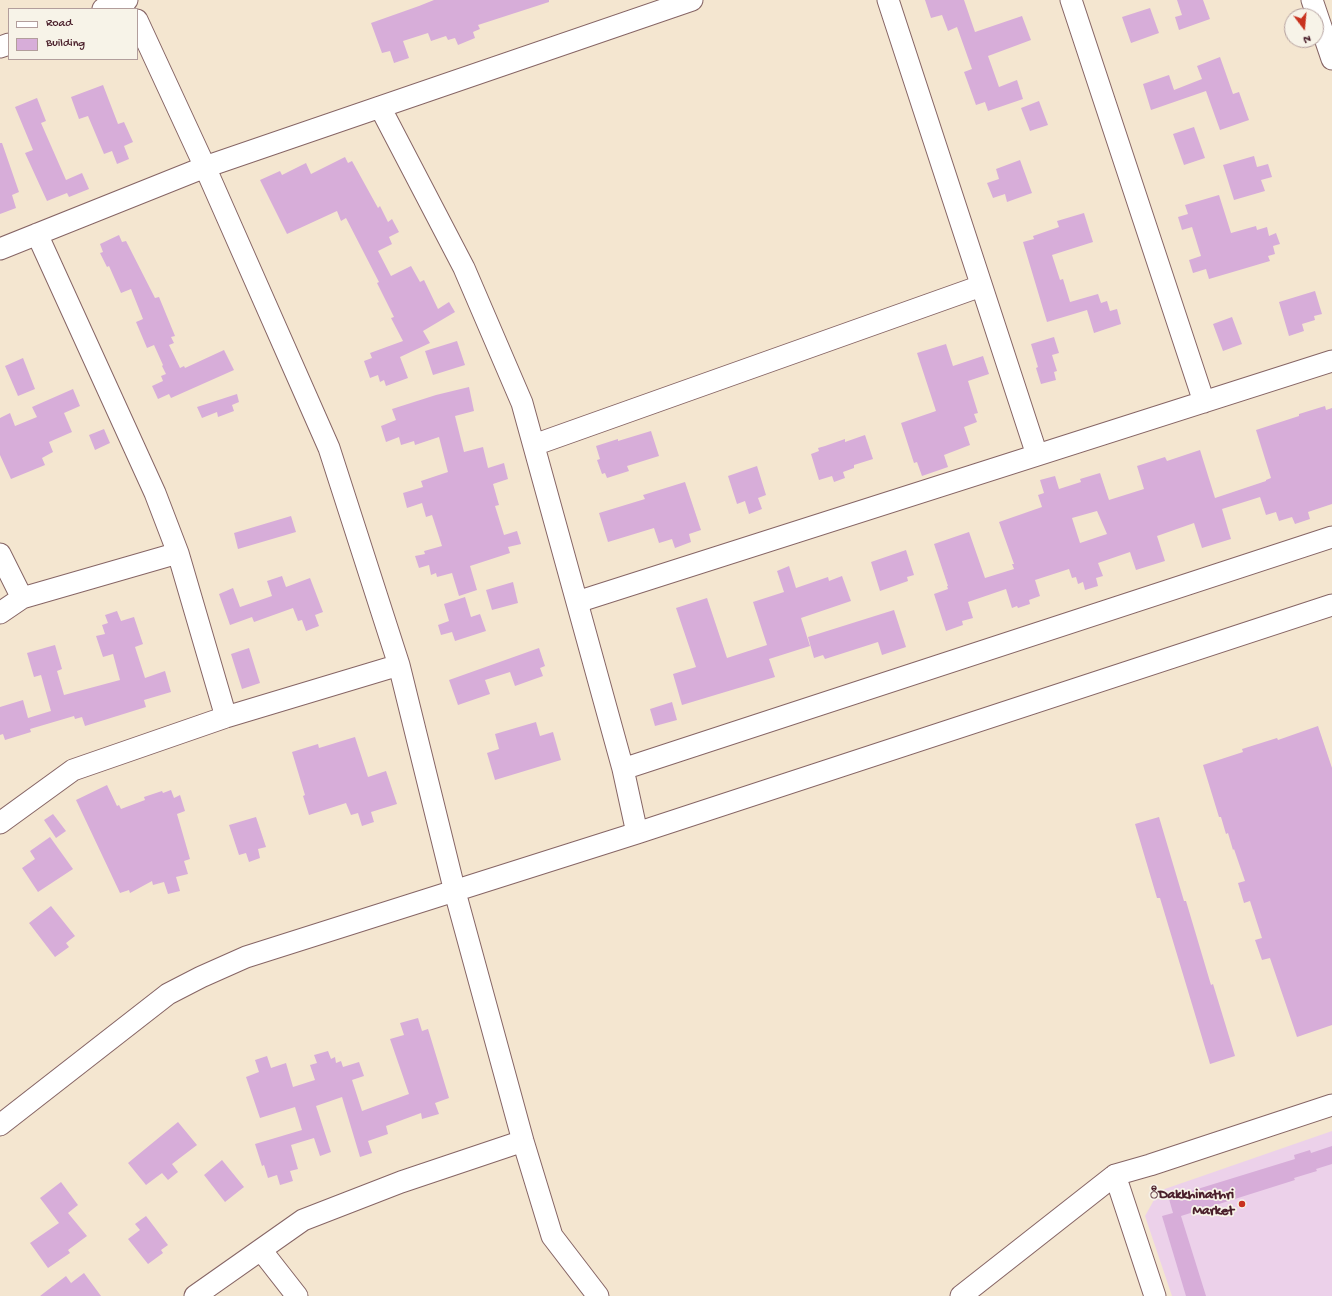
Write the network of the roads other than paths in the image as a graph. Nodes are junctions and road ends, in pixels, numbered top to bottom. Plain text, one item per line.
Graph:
1 (127, 0) edge
2 (692, 0) edge
3 (888, 0) edge
4 (1071, 0) edge
5 (1312, 0) edge
6 (106, 8) edge
7 (138, 22) edge
8 (1332, 59) edge
9 (380, 107) junction
10 (205, 167) junction
11 (37, 234) junction
12 (0, 248) edge
13 (981, 286) junction
14 (1332, 361) edge
15 (1204, 402) junction
16 (534, 444) junction
17 (1037, 455) junction
18 (1332, 537) edge
19 (178, 553) junction
20 (0, 554) edge
21 (22, 598) junction
22 (578, 602) junction
23 (1332, 605) edge
24 (0, 614) edge
25 (399, 665) junction
26 (226, 717) junction
27 (623, 769) junction
28 (0, 823) edge
29 (637, 834) junction
30 (455, 892) junction
31 (1332, 1104) edge
32 (0, 1124) edge
33 (523, 1141) junction
34 (1115, 1175) junction
35 (261, 1250) junction
36 (195, 1296) edge
37 (297, 1296) edge
38 (598, 1296) edge
39 (961, 1296) edge
40 (1155, 1296) edge

1 - 6 street
2 - 9 street
3 - 13 street
4 - 15 street
5 - 8 street
7 - 10 street
9 - 10 street
9 - 16 street
10 - 11 street
10 - 25 street
11 - 12 street
11 - 19 street
13 - 16 street
13 - 17 street
14 - 15 street
15 - 17 street
16 - 22 street
17 - 22 street
18 - 27 street
19 - 21 street
19 - 26 street
20 - 21 street
21 - 24 street
22 - 27 street
23 - 29 street
25 - 26 street
25 - 30 street
26 - 28 street
27 - 29 street
29 - 30 street
30 - 32 street
30 - 33 street
31 - 34 street
33 - 35 street
33 - 38 street
34 - 39 street
34 - 40 street
35 - 36 street
35 - 37 street

